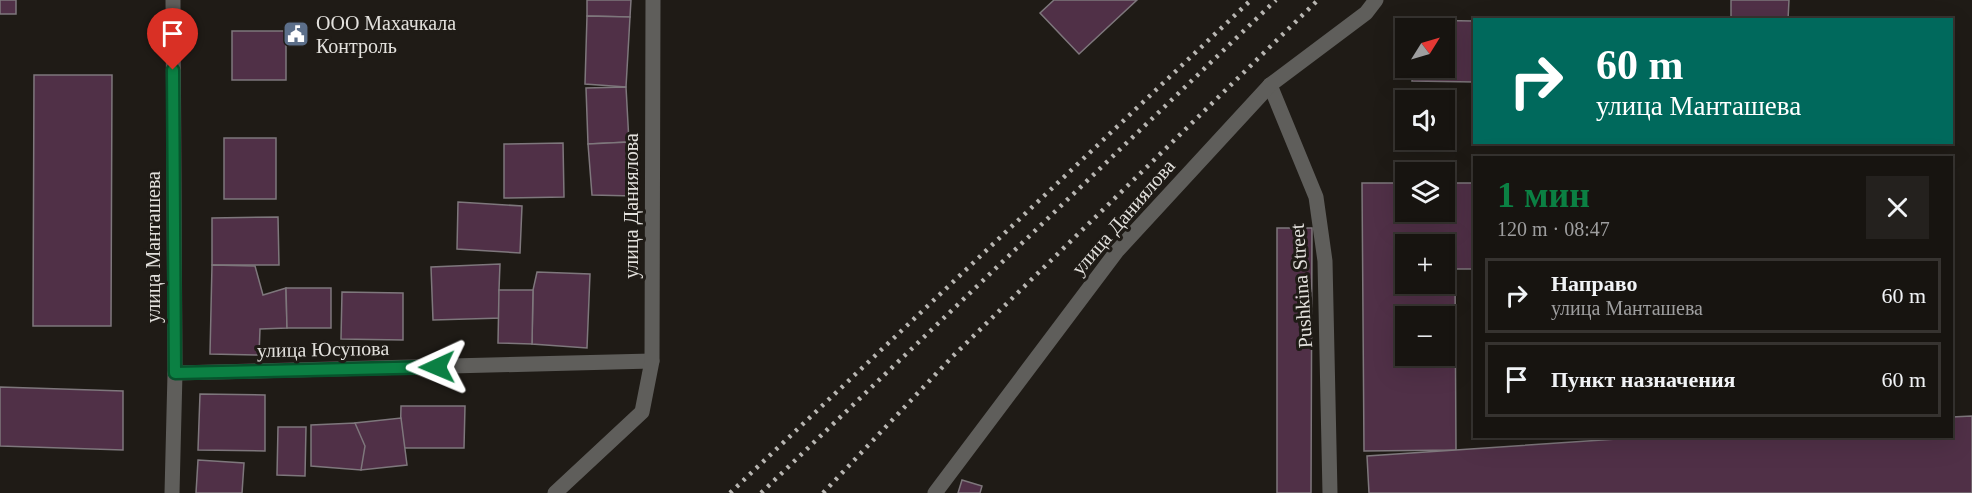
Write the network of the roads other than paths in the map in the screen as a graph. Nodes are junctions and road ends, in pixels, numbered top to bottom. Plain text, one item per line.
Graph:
1 (173, 0) edge
2 (652, 0) edge
3 (1376, 0) edge
4 (1270, 85) junction
5 (652, 361) junction
6 (175, 373) junction
7 (172, 493) edge
8 (555, 493) edge
9 (935, 493) edge
10 (1330, 493) edge

1 - 6 street, улица Манташева
2 - 5 street, улица Даниялова
3 - 4 street, улица Даниялова
4 - 9 street, улица Даниялова
4 - 10 street, Pushkina Street
5 - 6 street, улица Юсупова
5 - 8 street, улица Даниялова
6 - 7 street, улица Манташева

